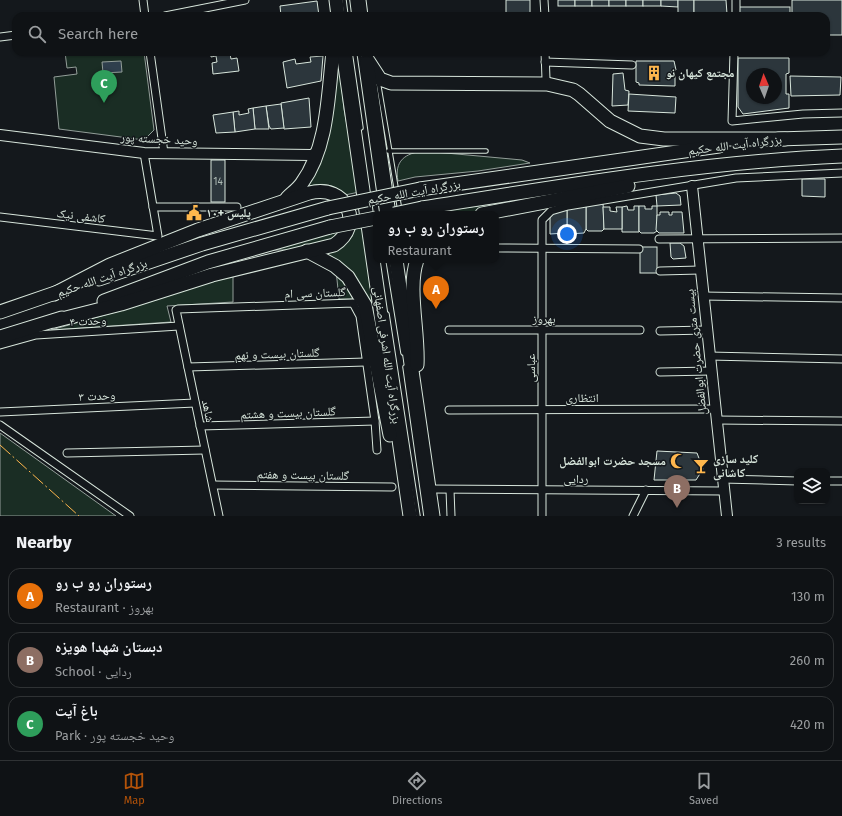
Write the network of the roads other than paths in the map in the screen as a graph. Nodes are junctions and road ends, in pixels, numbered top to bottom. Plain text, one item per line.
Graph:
1 (143, 0) edge
2 (245, 0) edge
3 (336, 0) edge
4 (344, 0) edge
5 (352, 0) edge
6 (359, 0) edge
7 (544, 0) edge
8 (736, 0) edge
9 (144, 12) edge
10 (185, 12) edge
11 (338, 12) edge
12 (346, 12) edge
13 (354, 12) edge
14 (360, 12) edge
15 (545, 12) edge
16 (736, 12) edge
17 (12, 36) edge
18 (0, 37) edge
19 (151, 56) edge
20 (333, 56) edge
21 (344, 56) edge
22 (351, 56) edge
23 (364, 56) edge
24 (364, 56) edge
25 (365, 56) edge
26 (545, 56) edge
27 (734, 56) edge
28 (546, 62) junction
29 (632, 65) dead end
30 (377, 76) junction
31 (546, 79) dead end
32 (842, 113) edge
33 (361, 131) dead end
34 (0, 135) edge
35 (842, 137) edge
36 (785, 138) junction
37 (388, 151) junction
38 (486, 151) dead end
39 (318, 152) junction
40 (144, 153) junction
41 (164, 153) junction
42 (842, 156) edge
43 (720, 165) junction
44 (842, 173) edge
45 (692, 186) junction
46 (369, 194) dead end
47 (283, 202) junction
48 (153, 207) junction
49 (238, 207) dead end
50 (382, 211) edge
51 (389, 211) edge
52 (399, 211) edge
53 (408, 211) edge
54 (498, 211) edge
55 (373, 215) edge
56 (0, 217) edge
57 (697, 238) junction
58 (842, 238) edge
59 (658, 239) dead end
60 (499, 248) edge
61 (542, 248) junction
62 (639, 249) dead end
63 (307, 251) junction
64 (373, 258) edge
65 (374, 263) edge
66 (388, 263) edge
67 (396, 263) edge
68 (413, 269) edge
69 (700, 270) junction
70 (660, 271) dead end
71 (54, 294) junction
72 (703, 296) junction
73 (842, 298) edge
74 (176, 310) joint
75 (387, 310) dead end
76 (0, 312) edge
77 (54, 321) junction
78 (179, 326) junction
79 (449, 330) dead end
80 (542, 330) junction
81 (640, 330) dead end
82 (707, 330) junction
83 (660, 331) dead end
84 (0, 337) edge
85 (0, 345) edge
86 (403, 356) dead end
87 (709, 356) junction
88 (842, 359) edge
89 (366, 362) junction
90 (404, 363) dead end
91 (188, 367) junction
92 (711, 371) junction
93 (660, 372) dead end
94 (416, 396) junction
95 (195, 402) junction
96 (715, 409) junction
97 (449, 410) dead end
98 (542, 410) junction
99 (0, 412) edge
100 (716, 420) junction
101 (375, 421) junction
102 (842, 421) edge
103 (0, 425) edge
104 (200, 426) junction
105 (205, 450) junction
106 (377, 450) dead end
107 (66, 453) dead end
108 (722, 479) junction
109 (794, 480) edge
110 (830, 481) edge
111 (842, 481) edge
112 (213, 485) junction
113 (392, 487) dead end
114 (429, 490) junction
115 (450, 490) junction
116 (542, 490) junction
117 (646, 490) junction
118 (723, 491) junction
119 (407, 492) junction
120 (130, 516) edge
121 (219, 516) edge
122 (410, 516) edge
123 (418, 516) edge
124 (426, 516) edge
125 (433, 516) edge
126 (452, 516) edge
127 (542, 516) edge
128 (633, 516) edge
129 (727, 516) edge

1 - 9 street
2 - 10 street
3 - 11 highway
4 - 12 lane
5 - 13 lane
6 - 14 highway
7 - 15 street
8 - 16 street
17 - 18 street
19 - 41 street
20 - 39 highway
21 - 64 highway, بزرگراه آیت الله اشرفی اصفهانی
22 - 33 lane
23 - 50 lane
24 - 51 highway
25 - 30 highway
26 - 28 street
27 - 32 street
28 - 29 street
28 - 31 street
30 - 36 highway
30 - 37 lane
34 - 40 street, وحید خجسته پور
35 - 36 highway, بزرگراه آیت الله حکیم
36 - 71 highway, بزرگراه آیت الله حکیم, bridge
37 - 38 lane
37 - 52 lane
39 - 41 street, وحید خجسته پور
39 - 47 highway
40 - 41 street, وحید خجسته پور
40 - 48 street
42 - 43 highway, بزرگراه آیت الله حکیم
43 - 53 highway, بزرگراه آیت الله حکیم, bridge
43 - 54 highway
44 - 45 street
45 - 57 street, بیست متری حضرت ابوالفضل
45 - 61 street, عباسی
46 - 55 lane
47 - 63 highway
47 - 71 highway
48 - 49 street
48 - 56 street, کاشفی نیک
55 - 77 highway, بزرگراه آیت الله حکیم, bridge
57 - 58 street
57 - 59 street
57 - 69 street, بیست متری حضرت ابوالفضل
60 - 61 street
61 - 62 street
61 - 80 street, عباسی
63 - 77 highway
63 - 119 highway
65 - 119 highway, بزرگراه آیت الله اشرفی اصفهانی
66 - 86 lane
67 - 94 highway, بزرگراه آیت الله اشرفی اصفهانی
68 - 94 highway
69 - 70 street
69 - 72 street, بیست متری حضرت ابوالفضل
71 - 76 highway, بزرگراه آیت الله حکیم
72 - 73 street
72 - 82 street, بیست متری حضرت ابوالفضل
74 - 78 street, شاهد
74 - 89 street, گلستان سی ام
75 - 123 lane
77 - 84 highway, بزرگراه آیت الله حکیم
78 - 85 street, وحدت ۴
78 - 91 street, شاهد
79 - 80 street, بهروز
80 - 81 street, بهروز
80 - 98 street, عباسی
82 - 83 street
82 - 87 street, بیست متری حضرت ابوالفضل
87 - 88 street
87 - 92 street, بیست متری حضرت ابوالفضل
89 - 91 street, گلستان بیست و نهم
89 - 101 street, گلستان سی ام
90 - 124 lane
91 - 95 street, شاهد
92 - 93 street
92 - 96 street, بیست متری حضرت ابوالفضل
94 - 114 highway, بزرگراه آیت الله اشرفی اصفهانی
95 - 99 street, وحدت ۳
95 - 104 street, شاهد
96 - 98 street, انتظاری
96 - 100 street, بیست متری حضرت ابوالفضل
97 - 98 street, انتظاری
98 - 116 street, عباسی
100 - 102 street
100 - 108 street, بیست متری حضرت ابوالفضل
101 - 104 street, گلستان بیست و هشتم
101 - 106 street, گلستان سی ام
103 - 120 street
104 - 105 street, شاهد
105 - 107 street
105 - 112 street, شاهد
108 - 109 street
108 - 118 street, بیست متری حضرت ابوالفضل
110 - 111 street
112 - 113 street, گلستان بیست و هفتم
112 - 121 street, شاهد
114 - 115 street, ردایی
114 - 125 highway, بزرگراه آیت الله اشرفی اصفهانی
115 - 116 street, ردایی
115 - 126 street
116 - 117 street, ردایی
116 - 127 street, عباسی
117 - 118 street, ردایی
117 - 128 street
118 - 129 street, بیست متری حضرت ابوالفضل
119 - 122 highway, بزرگراه آیت الله اشرفی اصفهانی

